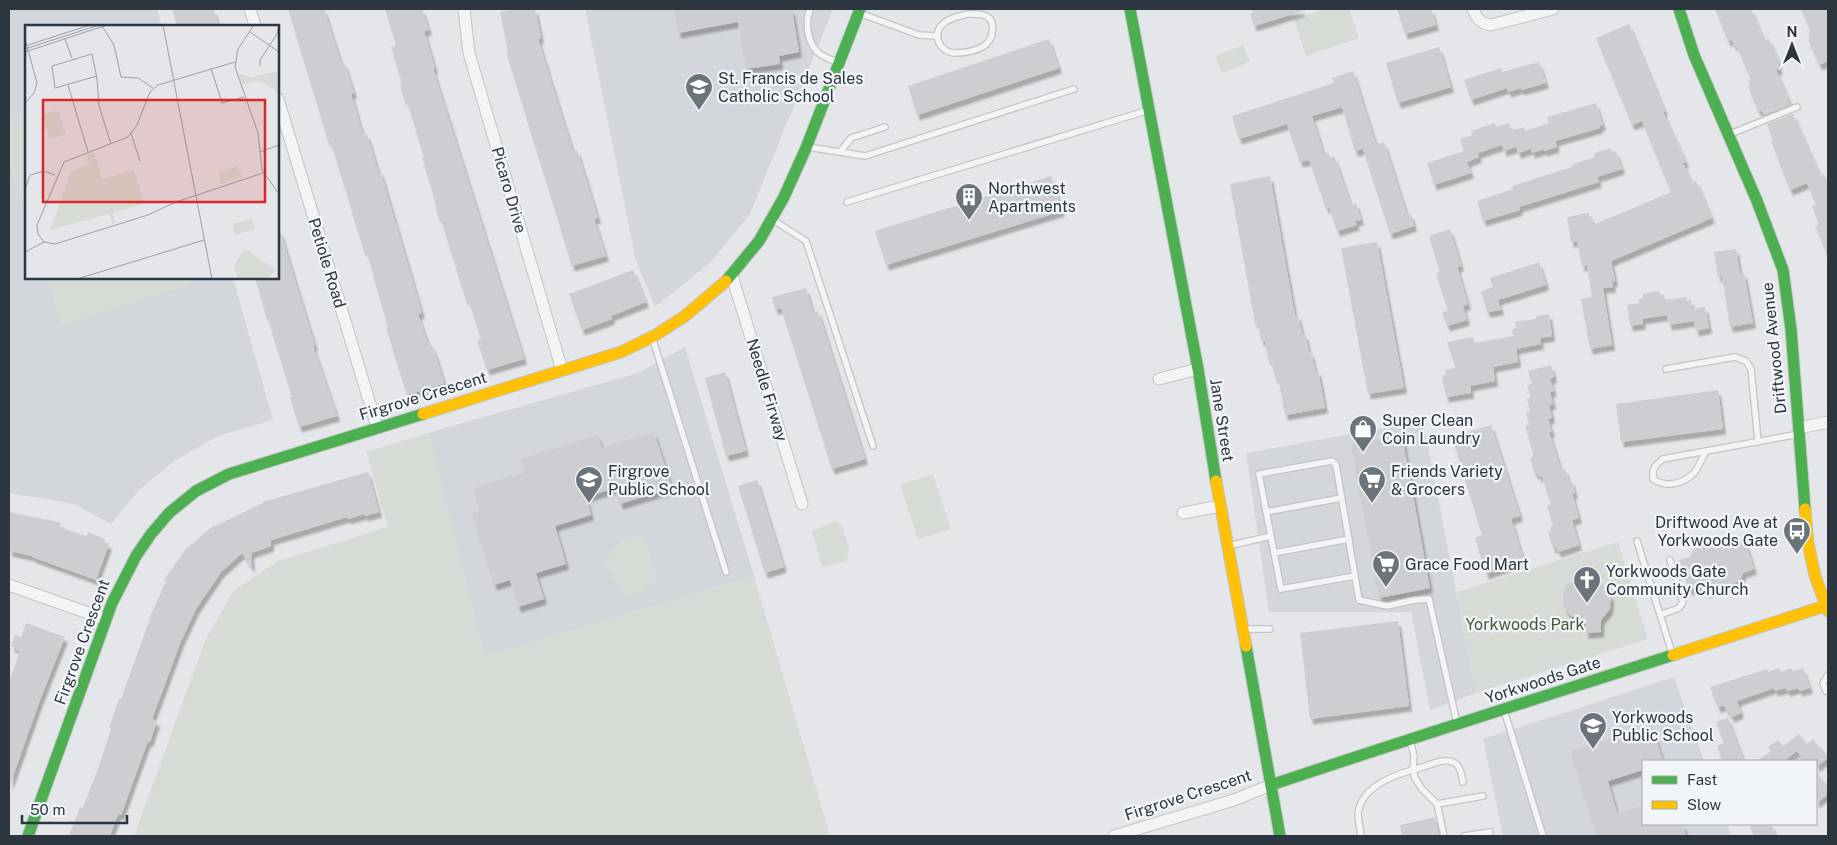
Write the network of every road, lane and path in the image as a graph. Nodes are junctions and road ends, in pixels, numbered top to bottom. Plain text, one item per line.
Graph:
1 (250, 9) edge
2 (464, 9) edge
3 (810, 9) edge
4 (1130, 9) edge
5 (1473, 9) edge
6 (1553, 9) edge
7 (1679, 9) edge
8 (859, 11) edge
9 (255, 25) edge
10 (938, 36) junction
11 (839, 63) junction
12 (1074, 89) dead end
13 (279, 102) edge
14 (1797, 107) dead end
15 (1150, 110) junction
16 (885, 127) dead end
17 (1728, 135) junction
18 (806, 147) junction
19 (840, 152) junction
20 (847, 202) dead end
21 (773, 220) junction
22 (732, 276) junction
23 (652, 337) junction
24 (1198, 369) junction
25 (1666, 369) dead end
26 (562, 370) junction
27 (1158, 379) dead end
28 (1828, 422) edge
29 (377, 427) junction
30 (1799, 431) junction
31 (1758, 442) junction
32 (873, 446) dead end
33 (1706, 451) junction
34 (1341, 498) junction
35 (802, 504) dead end
36 (1220, 506) junction
37 (1266, 512) junction
38 (1183, 513) dead end
39 (1271, 536) junction
40 (1349, 539) junction
41 (1637, 541) dead end
42 (1228, 546) junction
43 (1274, 552) junction
44 (1670, 560) dead end
45 (726, 572) dead end
46 (1355, 576) junction
47 (9, 585) edge
48 (1827, 608) edge
49 (1660, 615) junction
50 (105, 619) junction
51 (1270, 628) dead end
52 (1243, 629) junction
53 (1673, 655) junction
54 (1828, 674) edge
55 (1826, 691) dead end
56 (1504, 710) junction
57 (1457, 725) junction
58 (1410, 738) junction
59 (1413, 770) junction
60 (1463, 782) dead end
61 (1271, 785) junction
62 (1483, 796) dead end
63 (1437, 804) junction
64 (1142, 832) edge
65 (1490, 832) dead end
66 (28, 836) edge
67 (1114, 836) edge
68 (1280, 836) edge
69 (1361, 836) edge
70 (1444, 836) edge
71 (1464, 836) edge
72 (1543, 836) edge

1 - 9 street
2 - 26 street, Picaro Drive
3 - 11 lane
4 - 15 street, Jane Street
5 - 6 street
7 - 17 street, Driftwood Avenue
8 - 10 lane
8 - 11 street, Firgrove Crescent
10 - 10 lane
11 - 18 street, Firgrove Crescent
12 - 19 lane
13 - 29 street, Petiole Road
14 - 17 lane
15 - 20 lane
15 - 24 street, Jane Street
16 - 19 lane
17 - 30 street, Driftwood Avenue
18 - 19 lane
18 - 21 street, Firgrove Crescent
21 - 22 street, Firgrove Crescent
21 - 32 lane
22 - 23 street, Firgrove Crescent
22 - 35 street, Needle Firway
23 - 26 street, Firgrove Crescent
23 - 45 lane
24 - 27 street
24 - 36 street, Jane Street
25 - 31 lane
26 - 29 street, Firgrove Crescent
28 - 30 street
29 - 50 street, Firgrove Crescent
30 - 31 lane
30 - 48 street, Driftwood Avenue
31 - 33 lane
33 - 33 lane
34 - 37 lane
34 - 37 lane
34 - 40 lane
36 - 38 street
36 - 42 street, Jane Street
37 - 39 lane
39 - 42 lane
39 - 43 lane
40 - 43 lane
40 - 46 lane
41 - 49 lane
42 - 52 street, Jane Street
43 - 46 lane
44 - 49 lane
46 - 57 lane
47 - 50 street
48 - 53 street, Yorkwoods Gate
49 - 53 lane
50 - 66 street, Firgrove Crescent
51 - 52 lane
52 - 61 street, Jane Street
53 - 56 street, Yorkwoods Gate
54 - 55 lane
56 - 57 street, Yorkwoods Gate
56 - 72 lane
57 - 58 street, Yorkwoods Gate
58 - 59 lane
58 - 61 street, Yorkwoods Gate
59 - 60 lane
59 - 63 lane
59 - 69 lane
61 - 64 street, Firgrove Crescent
61 - 68 street, Jane Street
62 - 63 lane
63 - 70 lane
64 - 67 street, Firgrove Crescent
65 - 71 lane

